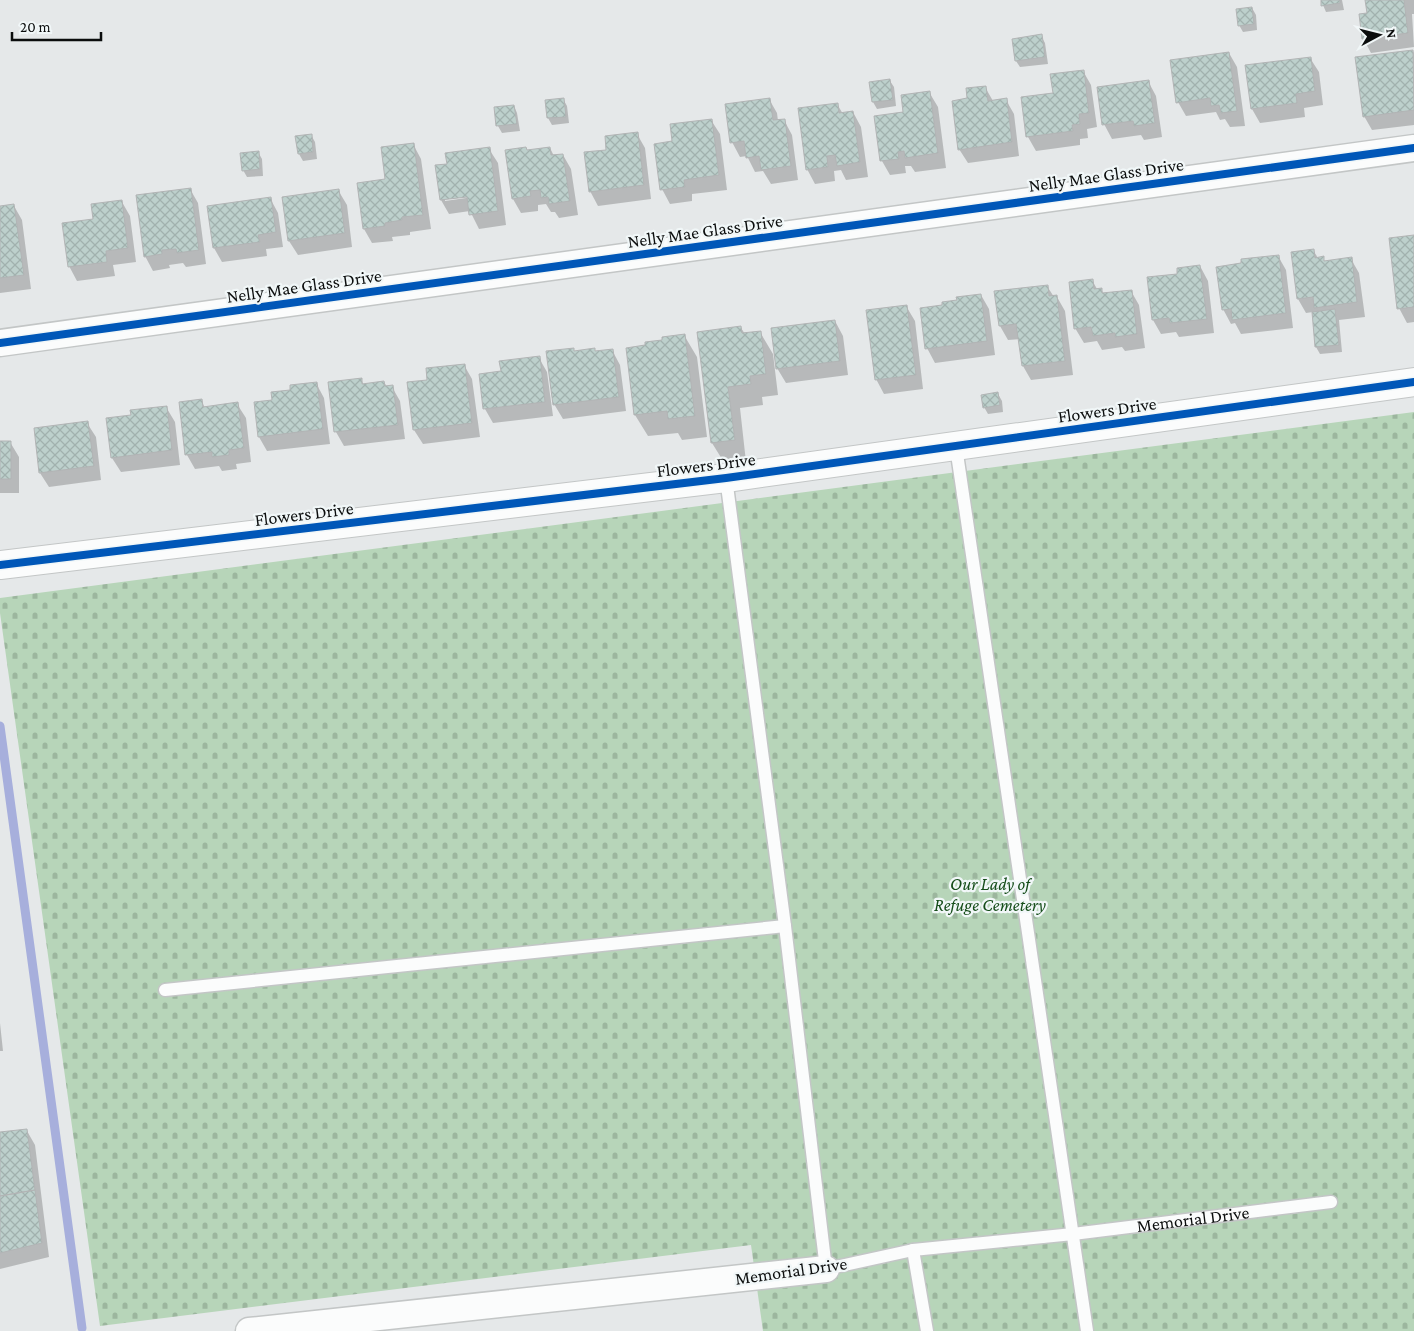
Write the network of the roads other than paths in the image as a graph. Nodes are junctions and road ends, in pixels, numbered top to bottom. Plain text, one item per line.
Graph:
1 (1414, 148) edge
2 (0, 343) edge
3 (1414, 382) edge
4 (956, 447) junction
5 (726, 478) junction
6 (0, 565) edge
7 (785, 926) junction
8 (165, 990) dead end
9 (1331, 1202) dead end
10 (1073, 1234) junction
11 (913, 1250) junction
12 (826, 1269) junction
13 (249, 1331) edge
14 (927, 1331) edge
15 (1087, 1331) edge

1 - 2 street, Nelly Mae Glass Drive
3 - 4 street, Flowers Drive
4 - 5 street, Flowers Drive
4 - 10 lane
5 - 6 street, Flowers Drive
5 - 7 lane
7 - 8 lane
7 - 12 lane
9 - 10 lane, Memorial Drive
10 - 11 lane, Memorial Drive
10 - 15 lane
11 - 12 lane, Memorial Drive
11 - 14 lane
12 - 13 street, Memorial Drive

